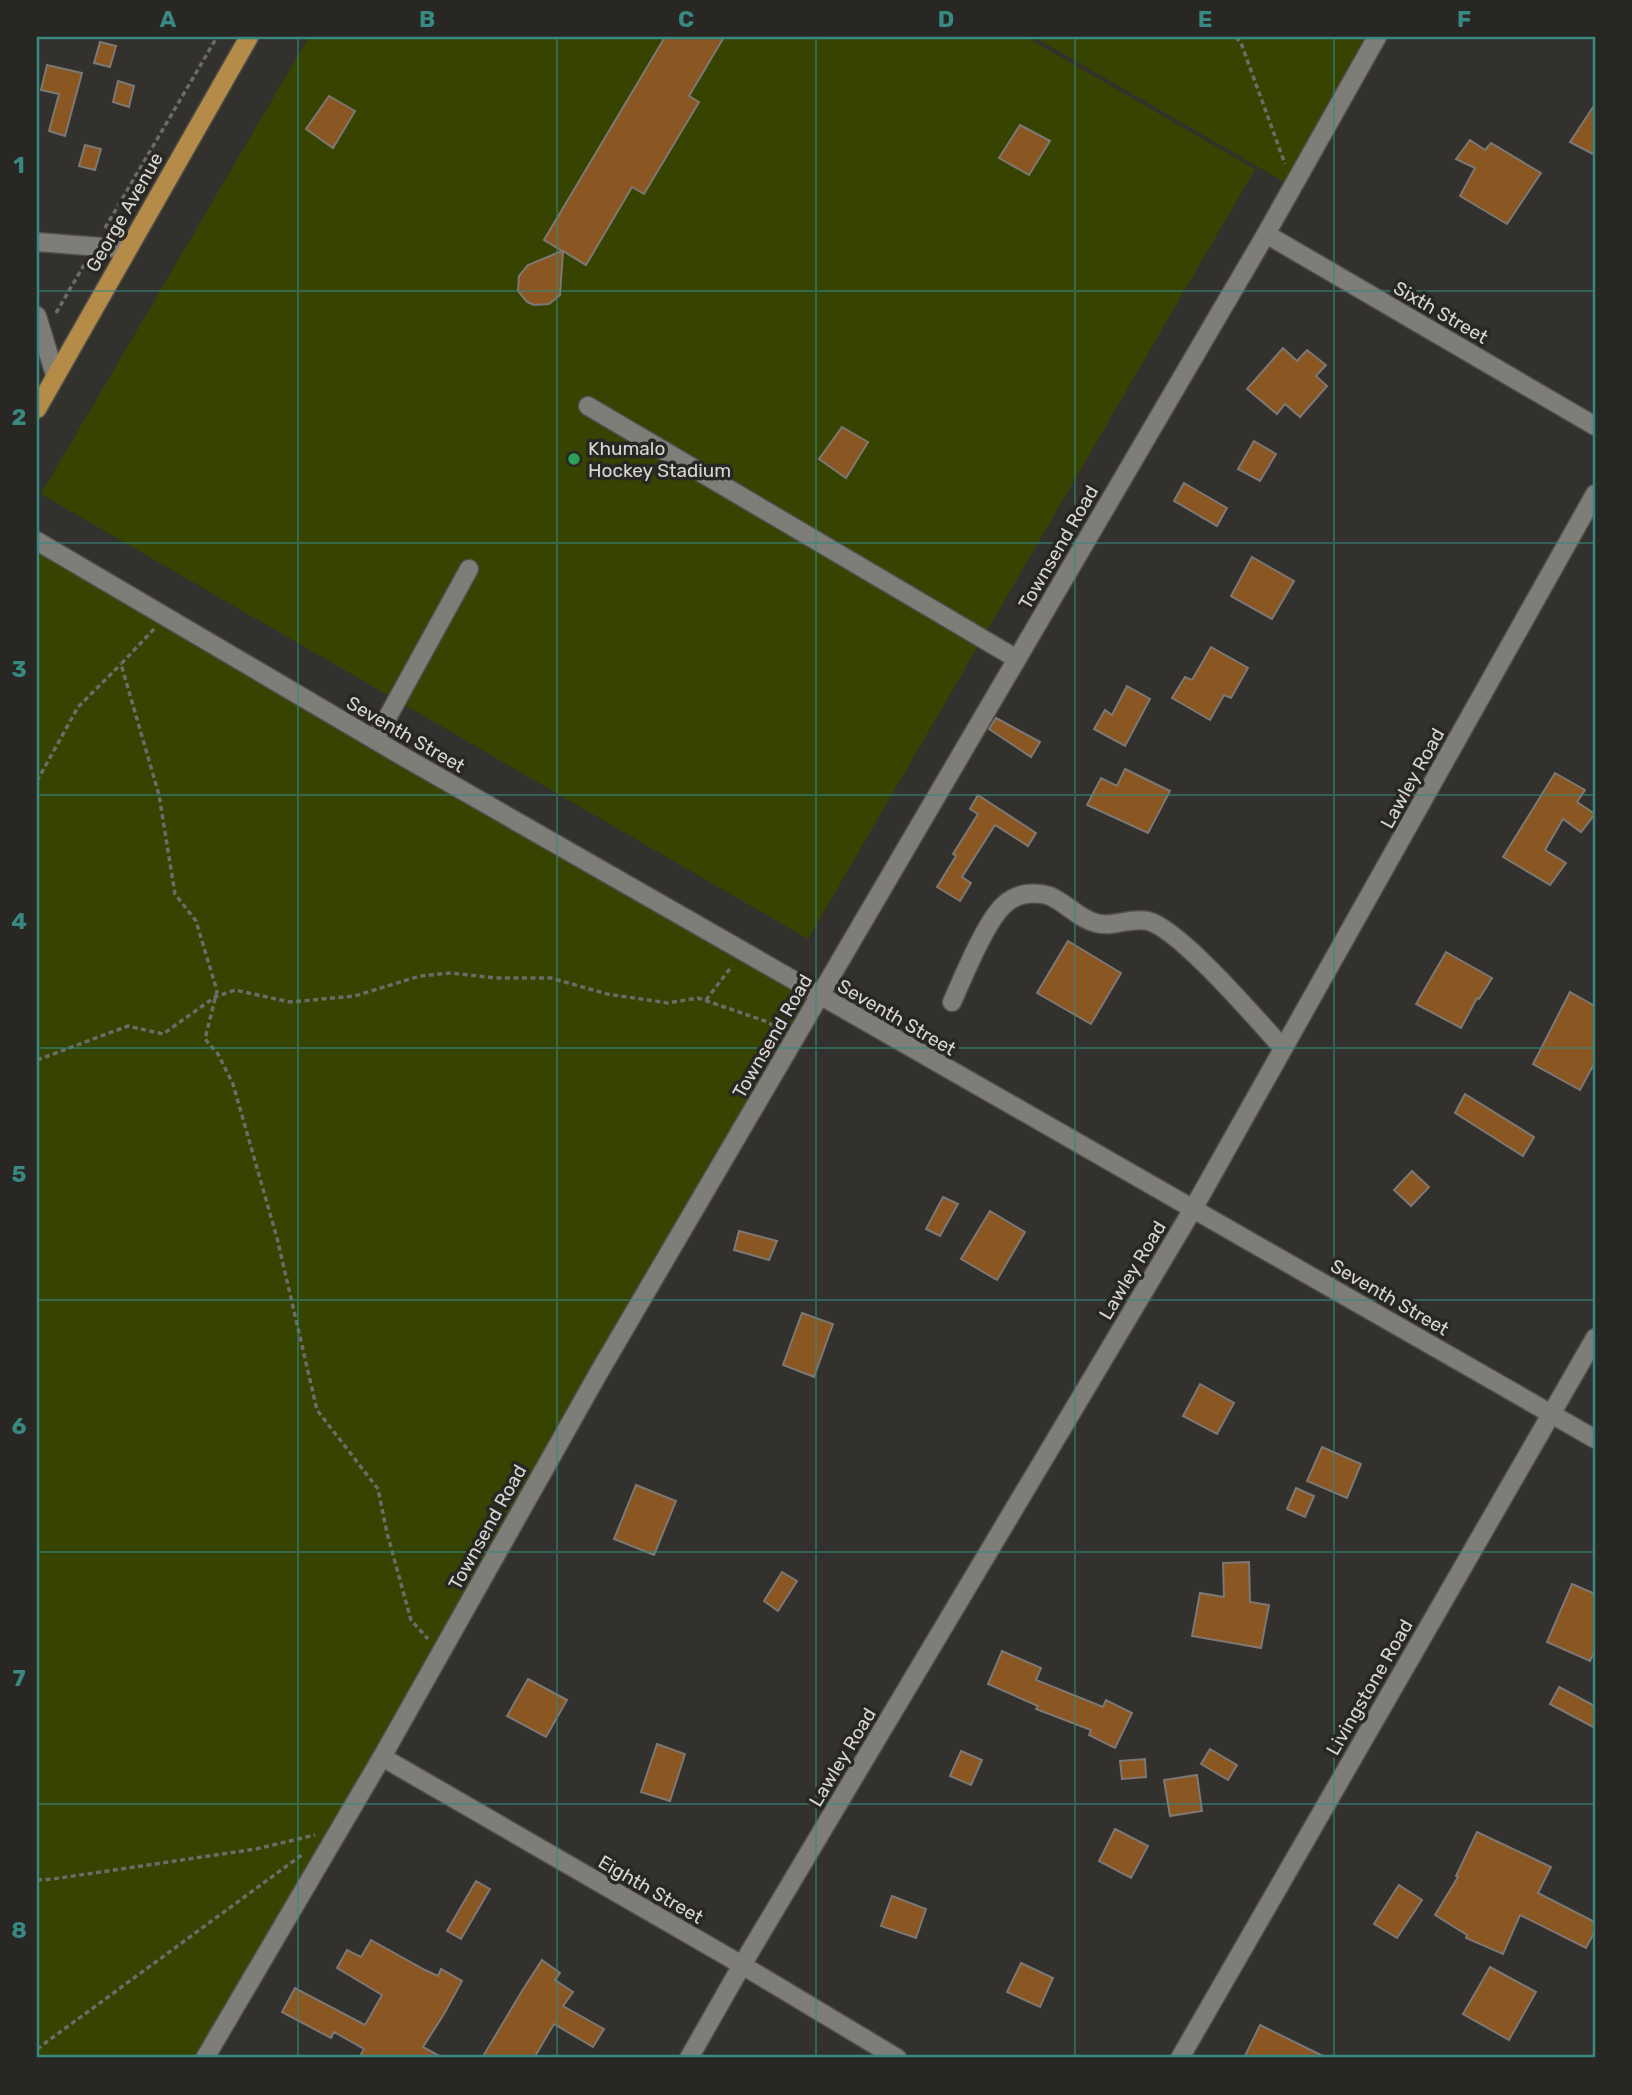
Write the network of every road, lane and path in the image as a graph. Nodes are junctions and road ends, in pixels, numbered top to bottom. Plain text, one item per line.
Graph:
1 (217, 37) edge
2 (249, 37) edge
3 (1236, 37) edge
4 (1377, 37) edge
5 (1293, 186) junction
6 (1266, 234) junction
7 (37, 242) edge
8 (94, 246) junction
9 (127, 249) junction
10 (37, 316) edge
11 (43, 335) junction
12 (55, 375) junction
13 (588, 406) dead end
14 (37, 409) edge
15 (1595, 426) edge
16 (1595, 495) edge
17 (37, 541) edge
18 (469, 569) dead end
19 (166, 617) junction
20 (1017, 659) junction
21 (121, 664) junction
22 (374, 740) junction
23 (37, 781) edge
24 (736, 949) junction
25 (819, 997) junction
26 (215, 998) junction
27 (706, 1000) junction
28 (951, 1002) dead end
29 (795, 1038) junction
30 (1283, 1048) junction
31 (37, 1060) edge
32 (1193, 1209) junction
33 (1595, 1338) edge
34 (1551, 1413) junction
35 (1595, 1439) edge
36 (440, 1654) junction
37 (382, 1758) junction
38 (340, 1829) junction
39 (310, 1848) dead end
40 (37, 1880) edge
41 (742, 1965) junction
42 (37, 2049) edge
43 (205, 2058) edge
44 (689, 2058) edge
45 (897, 2058) edge
46 (1180, 2058) edge

1 - 8 path
2 - 9 main road, George Avenue
3 - 5 path
4 - 5 street, Townsend Road
5 - 6 street, Townsend Road
6 - 15 street, Sixth Street
6 - 20 street, Townsend Road
7 - 8 street
8 - 9 street
8 - 11 path
9 - 12 main road, George Avenue
10 - 11 street
11 - 12 street
12 - 14 main road, George Avenue
13 - 20 street
16 - 30 street, Lawley Road
17 - 19 street, Seventh Street
18 - 22 street
19 - 21 path
19 - 22 street, Seventh Street
20 - 25 street, Townsend Road
21 - 23 path
21 - 26 path
22 - 24 street, Seventh Street
24 - 25 street, Seventh Street
24 - 27 path
25 - 29 street, Townsend Road
25 - 32 street, Seventh Street
26 - 27 path
26 - 31 path
26 - 36 path
27 - 29 path
28 - 30 street
29 - 36 street, Townsend Road
30 - 32 street, Lawley Road
32 - 34 street, Seventh Street
32 - 41 street, Lawley Road
33 - 34 street, Livingstone Road
34 - 35 street, Seventh Street
34 - 46 street, Livingstone Road
36 - 37 street, Townsend Road
37 - 38 street, Townsend Road
37 - 41 street, Eighth Street
38 - 40 path
38 - 43 street, Townsend Road
39 - 42 path
41 - 44 street, Lawley Road
41 - 45 street, Eighth Street

